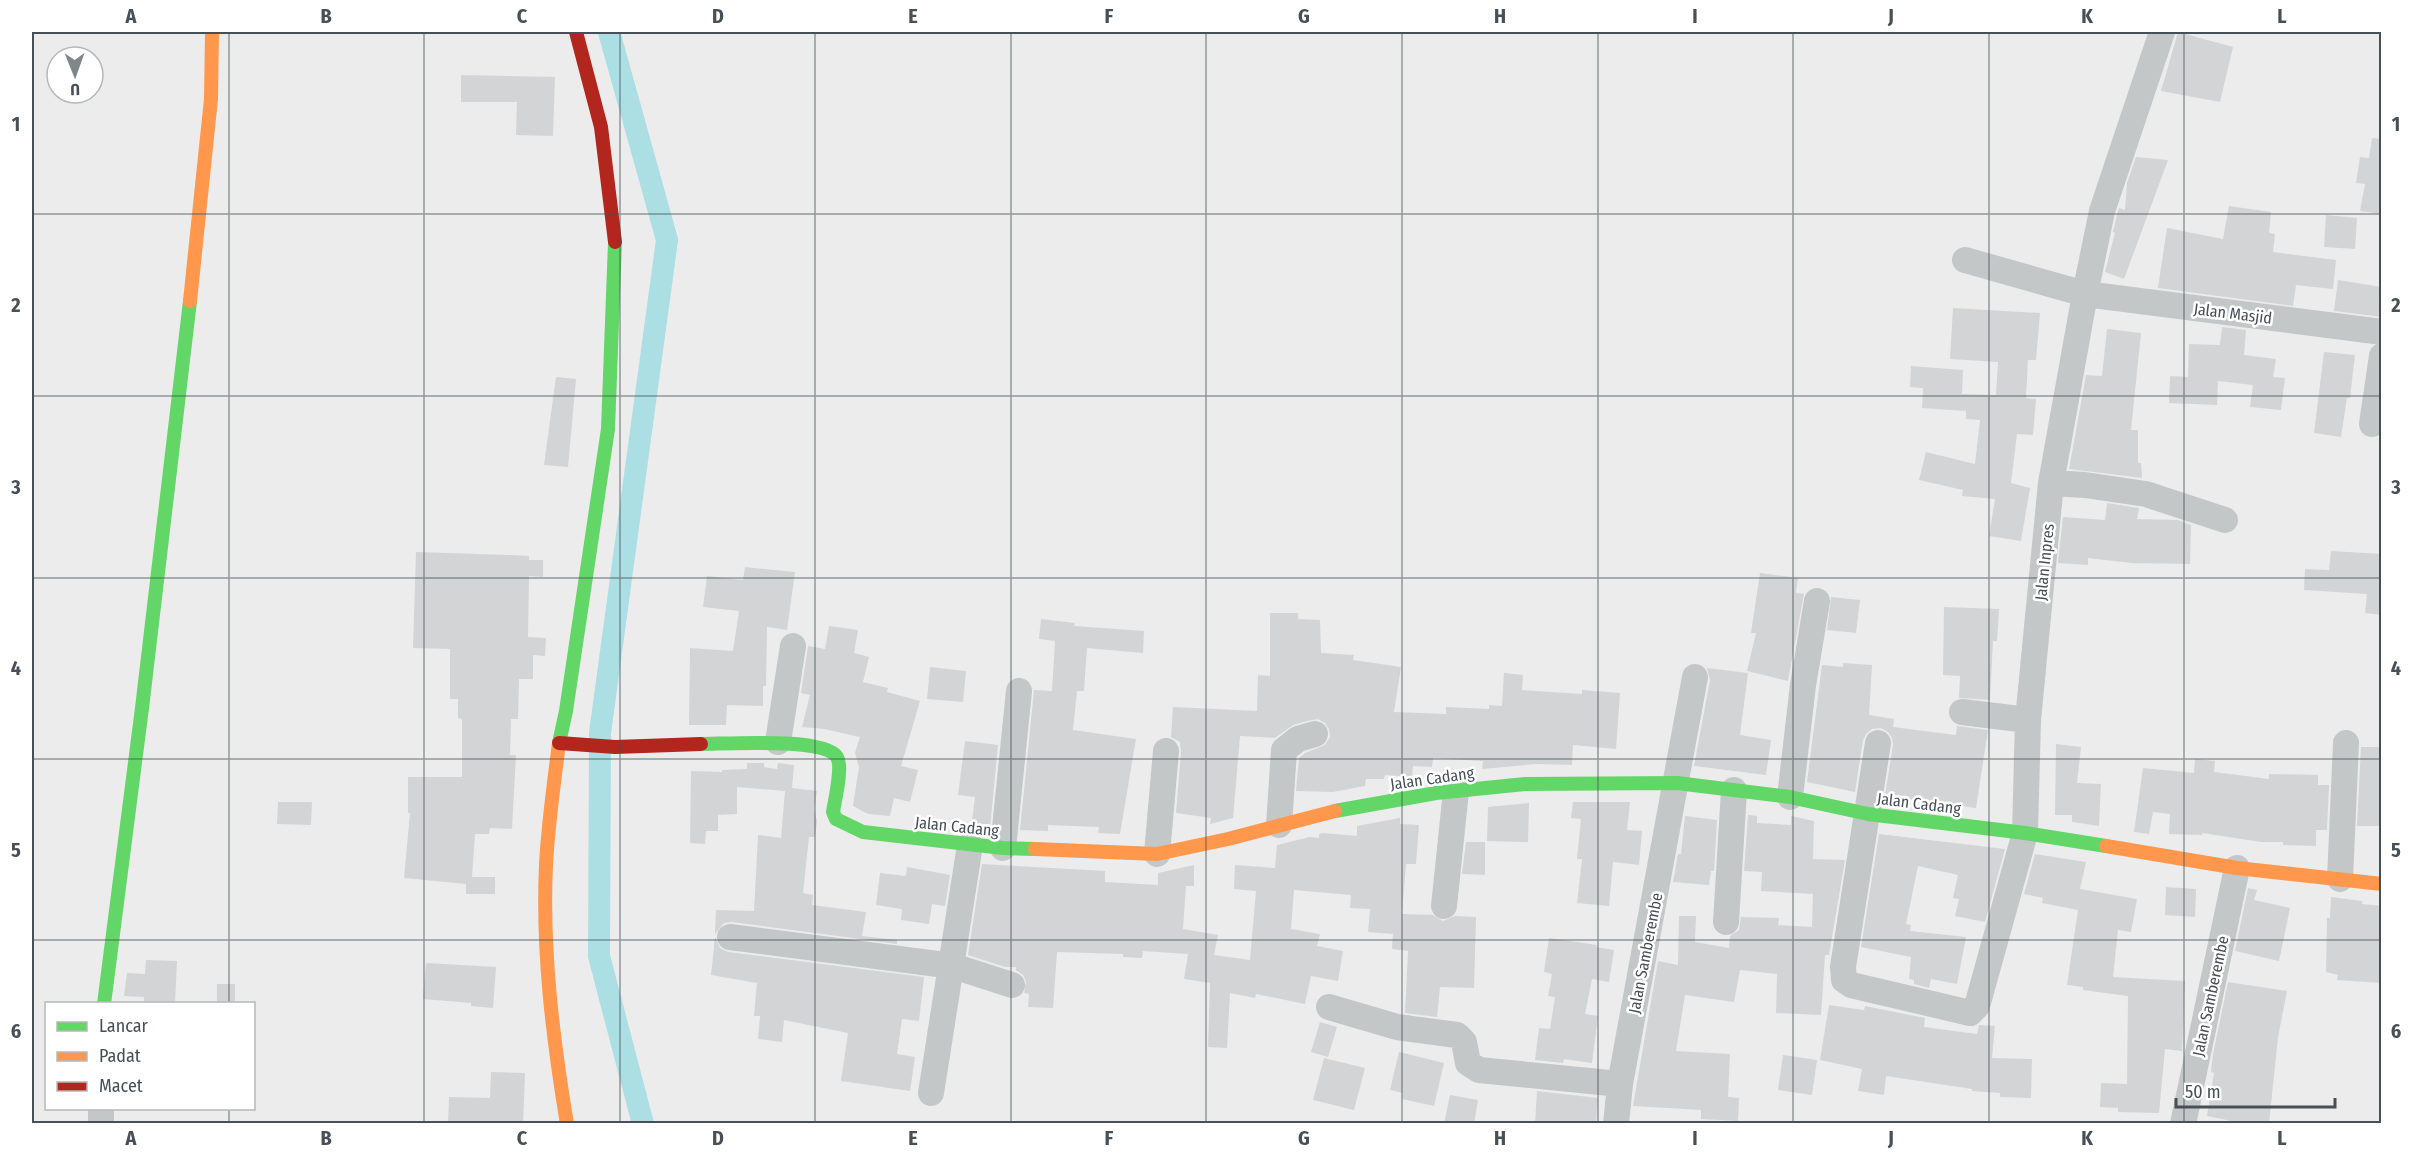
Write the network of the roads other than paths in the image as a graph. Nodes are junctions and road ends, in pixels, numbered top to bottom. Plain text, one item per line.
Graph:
1 (212, 32) edge
2 (576, 32) edge
3 (2162, 32) edge
4 (1965, 260) dead end
5 (2085, 294) junction
6 (2382, 332) edge
7 (2382, 356) edge
8 (2372, 424) dead end
9 (2052, 483) junction
10 (2225, 520) dead end
11 (1816, 601) dead end
12 (792, 646) dead end
13 (1695, 677) dead end
14 (1019, 692) dead end
15 (1962, 712) dead end
16 (2028, 720) junction
17 (1315, 734) dead end
18 (778, 742) junction
19 (559, 743) junction
20 (1878, 743) dead end
21 (2346, 743) dead end
22 (1166, 751) dead end
23 (1677, 783) junction
24 (1734, 790) junction
25 (1456, 791) junction
26 (1790, 797) junction
27 (1868, 814) junction
28 (1280, 825) junction
29 (2025, 833) junction
30 (970, 845) junction
31 (1003, 848) junction
32 (1157, 854) junction
33 (2237, 868) junction
34 (2340, 879) junction
35 (2382, 884) edge
36 (1444, 906) dead end
37 (1726, 922) dead end
38 (730, 937) dead end
39 (952, 966) junction
40 (1012, 985) dead end
41 (104, 1002) edge
42 (1329, 1007) dead end
43 (1620, 1084) junction
44 (931, 1093) dead end
45 (567, 1124) edge
46 (1616, 1124) edge
47 (2183, 1124) edge

1 - 41 street
2 - 19 street
3 - 5 street, Jalan Inpres
4 - 5 street, Jalan Masjid
5 - 6 street, Jalan Masjid
5 - 9 street, Jalan Inpres
7 - 8 street
9 - 10 street
9 - 16 street, Jalan Inpres
11 - 26 street
12 - 18 street
13 - 23 street, Jalan Samberembe
14 - 31 street
15 - 16 street
16 - 29 street, Jalan Inpres
17 - 28 street
18 - 19 street, Jalan Cadang
18 - 30 street, Jalan Cadang
19 - 45 street
20 - 27 street
21 - 34 street
22 - 32 street
23 - 24 street, Jalan Cadang
23 - 25 street, Jalan Cadang
23 - 43 street, Jalan Samberembe
24 - 26 street, Jalan Cadang
24 - 37 street
25 - 28 street, Jalan Cadang
25 - 36 street
26 - 27 street, Jalan Cadang
27 - 29 street, Jalan Cadang
27 - 29 street, Jalan Inpres
28 - 32 street, Jalan Cadang
29 - 33 street, Jalan Cadang
30 - 31 street, Jalan Cadang
30 - 39 street
31 - 32 street, Jalan Cadang
33 - 34 street, Jalan Cadang
33 - 47 street, Jalan Samberembe
34 - 35 street, Jalan Cadang
38 - 39 street
39 - 40 street
39 - 44 street
42 - 43 street
43 - 46 street, Jalan Samberembe

